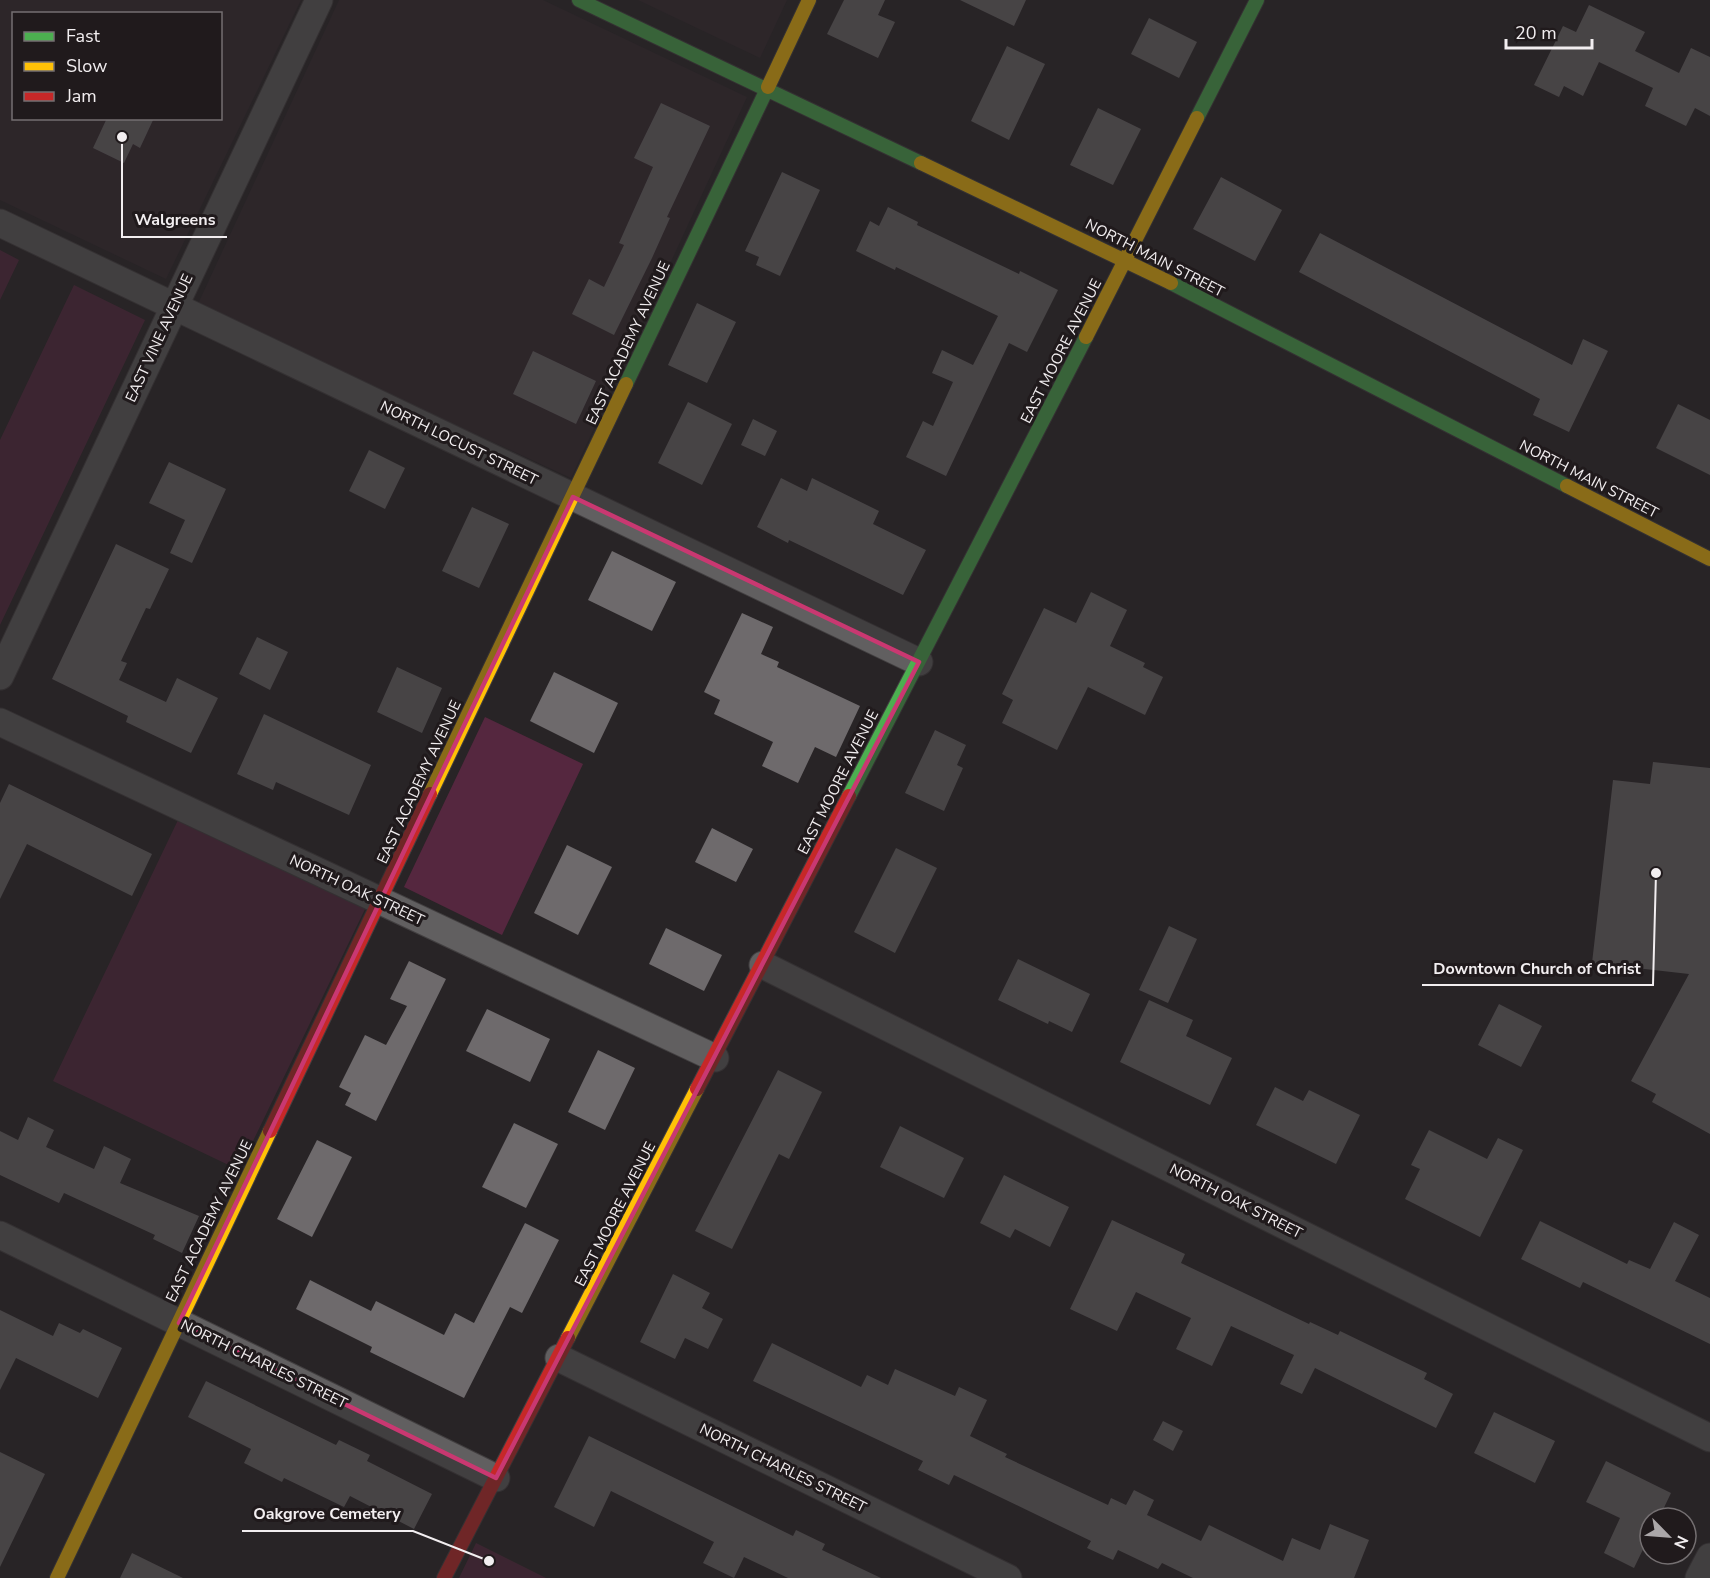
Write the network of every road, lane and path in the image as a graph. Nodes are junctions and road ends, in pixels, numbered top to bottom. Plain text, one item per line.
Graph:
1 (319, 0) edge
2 (579, 0) edge
3 (810, 0) edge
4 (1257, 0) edge
5 (766, 90) junction
6 (0, 224) edge
7 (1126, 260) junction
8 (174, 307) junction
9 (573, 497) junction
10 (1710, 559) edge
11 (919, 662) junction
12 (0, 676) edge
13 (0, 722) edge
14 (380, 901) junction
15 (763, 965) junction
16 (715, 1058) junction
17 (0, 1235) edge
18 (179, 1323) junction
19 (559, 1358) junction
20 (1710, 1438) edge
21 (496, 1478) junction
22 (1710, 1557) edge
23 (57, 1578) edge
24 (444, 1578) edge
25 (1008, 1578) edge
26 (1700, 1578) edge

1 - 8 street, EAST VINE AVENUE
2 - 5 street, NORTH MAIN STREET
3 - 5 street, EAST ACADEMY AVENUE
4 - 7 street, EAST MOORE AVENUE
5 - 7 street, NORTH MAIN STREET
5 - 9 street, EAST ACADEMY AVENUE
6 - 8 street, NORTH LOCUST STREET
7 - 10 street, NORTH MAIN STREET
7 - 11 street, EAST MOORE AVENUE
8 - 9 street, NORTH LOCUST STREET
8 - 12 street, EAST VINE AVENUE
9 - 11 street, NORTH LOCUST STREET
9 - 14 street, EAST ACADEMY AVENUE
11 - 15 street, EAST MOORE AVENUE
13 - 14 street, NORTH OAK STREET
14 - 16 street, NORTH OAK STREET
14 - 18 street, EAST ACADEMY AVENUE
15 - 16 street, EAST MOORE AVENUE
15 - 20 street, NORTH OAK STREET
16 - 19 street, EAST MOORE AVENUE
17 - 18 street, NORTH CHARLES STREET
18 - 21 street, NORTH CHARLES STREET
18 - 23 street, EAST ACADEMY AVENUE
19 - 21 street, EAST MOORE AVENUE
19 - 25 street, NORTH CHARLES STREET
21 - 24 street, EAST MOORE AVENUE
22 - 26 street

